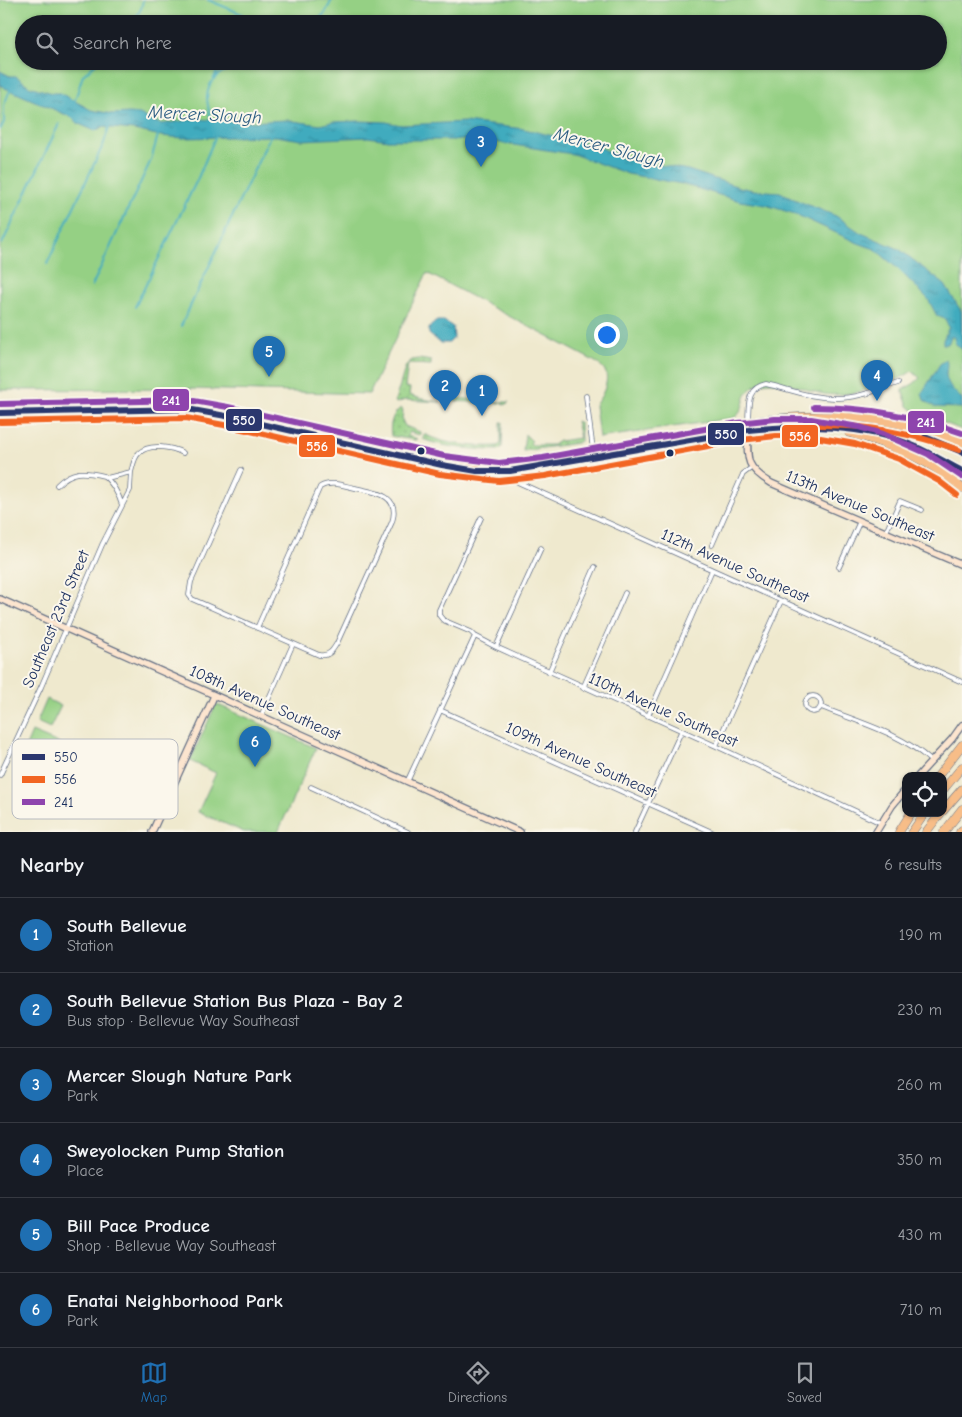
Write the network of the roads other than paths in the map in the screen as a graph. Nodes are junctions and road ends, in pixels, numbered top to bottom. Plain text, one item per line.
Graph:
1 (898, 382) dead end
2 (586, 396) dead end
3 (0, 408) edge
4 (0, 413) edge
5 (844, 416) junction
6 (748, 426) junction
7 (818, 428) junction
8 (873, 440) junction
9 (962, 442) edge
10 (382, 443) junction
11 (361, 446) junction
12 (183, 453) dead end
13 (962, 453) edge
14 (594, 454) junction
15 (510, 468) junction
16 (751, 468) junction
17 (241, 470) dead end
18 (962, 471) edge
19 (131, 472) junction
20 (107, 478) junction
21 (57, 485) dead end
22 (962, 488) edge
23 (962, 494) edge
24 (122, 504) junction
25 (922, 510) dead end
26 (481, 518) dead end
27 (860, 521) junction
28 (886, 532) junction
29 (712, 545) dead end
30 (541, 548) dead end
31 (962, 566) edge
32 (595, 567) dead end
33 (839, 567) dead end
34 (712, 570) junction
35 (625, 593) dead end
36 (0, 599) edge
37 (781, 601) junction
38 (257, 628) junction
39 (66, 629) junction
40 (475, 636) junction
41 (293, 644) junction
42 (496, 647) junction
43 (549, 672) junction
44 (962, 682) edge
45 (583, 688) junction
46 (214, 696) junction
47 (821, 707) junction
48 (440, 710) junction
49 (261, 716) junction
50 (648, 716) junction
51 (962, 725) edge
52 (681, 732) junction
53 (17, 739) edge
54 (962, 745) edge
55 (716, 746) junction
56 (12, 749) edge
57 (931, 762) junction
58 (962, 767) edge
59 (922, 772) edge
60 (941, 772) edge
61 (0, 775) edge
62 (178, 775) edge
63 (407, 782) junction
64 (947, 785) edge
65 (311, 787) dead end
66 (962, 789) edge
67 (902, 795) edge
68 (649, 804) junction
69 (947, 806) edge
70 (962, 809) edge
71 (908, 817) edge
72 (922, 817) edge
73 (938, 817) edge
74 (158, 819) edge
75 (881, 823) junction
76 (511, 830) edge
77 (152, 832) edge
78 (408, 832) edge
79 (520, 832) edge
80 (636, 832) edge
81 (712, 832) edge
82 (876, 832) edge
83 (899, 832) edge
84 (912, 832) edge
85 (926, 832) edge
86 (944, 832) edge

1 - 6 street
2 - 14 street
3 - 10 main road
4 - 11 main road
5 - 6 highway
5 - 9 highway
5 - 13 highway
6 - 7 highway
6 - 14 main road
6 - 14 main road
6 - 16 street
7 - 8 highway
7 - 18 highway
8 - 22 highway
8 - 23 highway
10 - 11 main road
10 - 15 main road
11 - 15 main road
12 - 19 street, Southeast 23rd Street
14 - 15 main road
15 - 34 street, 112th Avenue Southeast
16 - 27 street, 113th Avenue Southeast
16 - 29 street
17 - 38 street
19 - 20 street
19 - 24 street, Southeast 23rd Street
20 - 21 street
20 - 24 street
24 - 39 street, Southeast 23rd Street
25 - 28 street
26 - 40 street, 110th Avenue Southeast
27 - 28 street, 113th Avenue Southeast
27 - 33 street
28 - 31 street, 113th Avenue Southeast
30 - 42 street
32 - 43 street
34 - 37 street, 112th Avenue Southeast
34 - 50 street
35 - 45 street
36 - 39 street, 108th Avenue Southeast
37 - 44 street, 112th Avenue Southeast
37 - 55 street
38 - 41 street
38 - 41 street
39 - 46 street, 108th Avenue Southeast
39 - 53 street, Southeast 23rd Street
40 - 42 street, 110th Avenue Southeast
40 - 48 street
41 - 49 street
42 - 43 street, 110th Avenue Southeast
43 - 45 street, 110th Avenue Southeast
45 - 50 street, 110th Avenue Southeast
46 - 49 street, 108th Avenue Southeast
46 - 62 street
47 - 47 street
47 - 57 street
48 - 63 street
48 - 68 street, 109th Avenue Southeast
49 - 63 street, 108th Avenue Southeast
50 - 52 street, 110th Avenue Southeast
51 - 57 street
52 - 55 street, 110th Avenue Southeast
52 - 68 street
54 - 60 highway
55 - 75 street, 110th Avenue Southeast
56 - 61 street, Southeast 23rd Street
57 - 59 street
58 - 64 highway
63 - 76 street, 108th Avenue Southeast
65 - 78 street
66 - 69 highway
67 - 75 street
68 - 80 street
68 - 81 street, 109th Avenue Southeast
70 - 86 highway
71 - 83 highway
72 - 84 highway
73 - 85 highway
74 - 77 street
75 - 82 street
76 - 79 street, 108th Avenue Southeast

